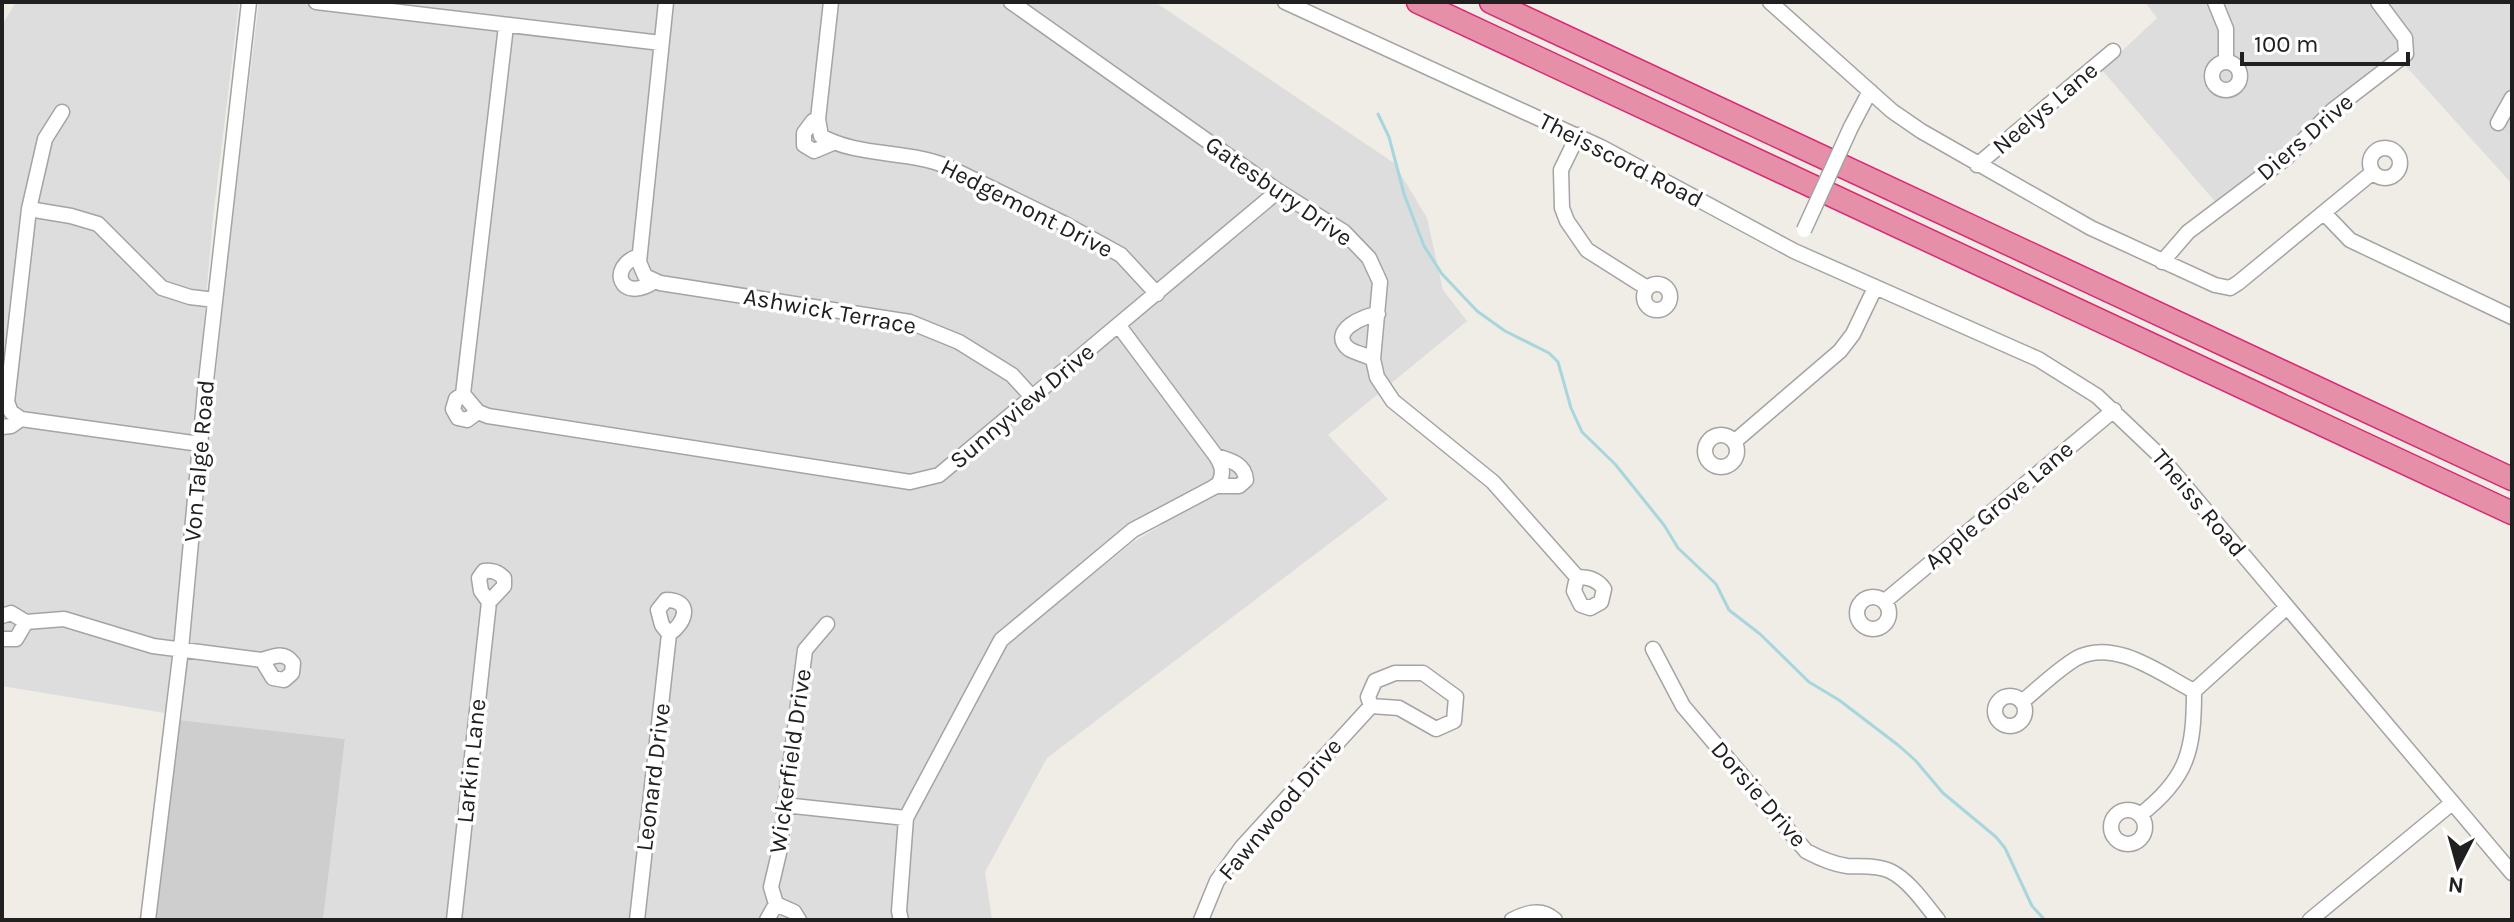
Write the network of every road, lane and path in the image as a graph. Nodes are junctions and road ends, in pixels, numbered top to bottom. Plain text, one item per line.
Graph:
1 (249, 2) edge
2 (316, 2) edge
3 (666, 2) edge
4 (831, 2) edge
5 (1011, 2) edge
6 (1285, 2) edge
7 (1418, 2) edge
8 (1491, 2) edge
9 (1770, 2) edge
10 (2215, 2) edge
11 (2378, 2) edge
12 (506, 26) junction
13 (661, 43) junction
14 (2113, 51) dead end
15 (2226, 62) dead end
16 (1870, 91) junction
17 (2512, 98) edge
18 (62, 112) dead end
19 (2498, 123) dead end
20 (1578, 135) junction
21 (1977, 165) junction
22 (2373, 172) dead end
23 (1278, 191) junction
24 (29, 209) junction
25 (2324, 213) junction
26 (1794, 251) junction
27 (639, 256) junction
28 (2162, 262) junction
29 (655, 281) junction
30 (1647, 288) dead end
31 (1875, 288) junction
32 (1157, 294) junction
33 (215, 300) junction
34 (1378, 314) junction
35 (2512, 317) edge
36 (1119, 326) junction
37 (1373, 359) junction
38 (1032, 397) junction
39 (4, 401) edge
40 (2114, 410) junction
41 (21, 419) junction
42 (2, 427) edge
43 (1734, 442) dead end
44 (200, 444) junction
45 (1216, 456) junction
46 (2512, 479) edge
47 (1215, 486) junction
48 (2512, 513) edge
49 (1577, 577) dead end
50 (1885, 601) dead end
51 (489, 602) dead end
52 (2287, 607) junction
53 (2, 616) edge
54 (26, 622) junction
55 (827, 624) dead end
56 (669, 634) dead end
57 (2, 639) edge
58 (181, 649) junction
59 (1653, 649) dead end
60 (262, 660) dead end
61 (2194, 691) junction
62 (2023, 701) dead end
63 (1371, 706) junction
64 (2452, 803) junction
65 (784, 805) junction
66 (2140, 815) dead end
67 (906, 818) junction
68 (2512, 873) edge
69 (776, 904) junction
70 (1553, 918) edge
71 (148, 920) edge
72 (454, 920) edge
73 (637, 920) edge
74 (767, 920) edge
75 (799, 920) edge
76 (901, 920) edge
77 (1201, 920) edge
78 (1512, 920) edge
79 (1938, 920) edge
80 (2310, 920) edge

1 - 33 street, Von Talge Road
2 - 12 street
3 - 13 street, Ashwick Terrace
4 - 32 street, Hedgemont Drive
5 - 23 street, Gatesbury Drive
6 - 20 street, Theisscord Road
7 - 48 highway
8 - 46 highway
9 - 16 street
10 - 15 street
11 - 28 street, Diers Drive
12 - 13 street
12 - 38 street, Sunnyview Drive
13 - 27 street, Ashwick Terrace
14 - 21 street, Neelys Lane
16 - 21 street
16 - 26 street, bridge
17 - 19 street
18 - 24 street
20 - 26 street, Theisscord Road
20 - 30 street
21 - 28 street
22 - 25 street
23 - 32 street, Sunnyview Drive
23 - 34 street, Gatesbury Drive
24 - 33 street
24 - 39 street
25 - 28 street
25 - 35 street
26 - 31 street, Theiss Road
27 - 29 street
27 - 29 street, Ashwick Terrace
29 - 38 street, Ashwick Terrace
31 - 40 street, Theiss Road
31 - 43 street
32 - 36 street, Sunnyview Drive
33 - 44 street, Von Talge Road
34 - 37 street, Gatesbury Drive
34 - 37 street
36 - 38 street, Sunnyview Drive
36 - 45 street
37 - 49 street, Gatesbury Drive
39 - 41 street
40 - 50 street, Apple Grove Lane
40 - 52 street, Theiss Road
41 - 42 street
41 - 44 street
44 - 58 street, Von Talge Road
45 - 47 street
45 - 47 street
47 - 67 street
51 - 72 street, Larkin Lane
52 - 61 street
52 - 64 street, Theiss Road
53 - 54 street
54 - 57 street
54 - 58 street
55 - 65 street, Wickerfield Drive
56 - 73 street, Leonard Drive
58 - 60 street
58 - 71 street, Von Talge Road
59 - 79 street, Dorsie Drive
61 - 62 street
61 - 66 street
63 - 63 street, Fawnwood Drive
63 - 77 street, Fawnwood Drive
64 - 68 street, Theiss Road
64 - 80 street
65 - 67 street
65 - 69 street, Wickerfield Drive
67 - 76 street
69 - 74 street, Wickerfield Drive
69 - 75 street
70 - 78 street

